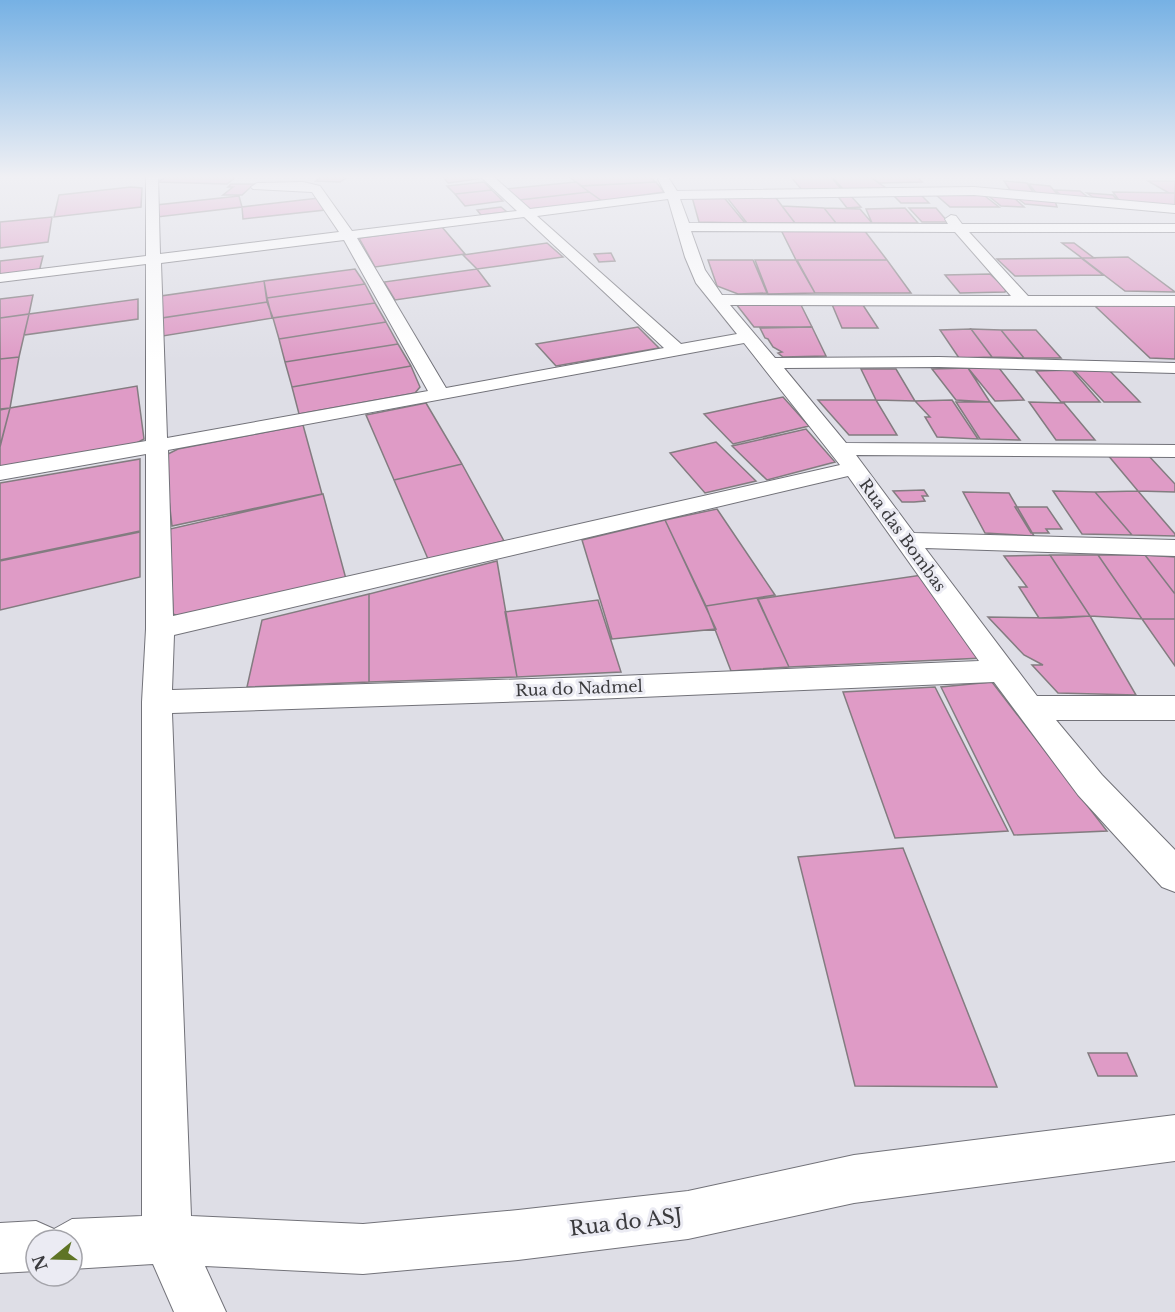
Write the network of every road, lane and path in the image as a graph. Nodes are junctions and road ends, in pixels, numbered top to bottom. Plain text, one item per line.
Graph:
1 (153, 238) edge
2 (322, 238) edge
3 (350, 238) edge
4 (554, 238) edge
5 (686, 238) edge
6 (969, 238) edge
7 (154, 259) junction
8 (0, 278) edge
9 (719, 300) junction
10 (1024, 300) junction
11 (1175, 301) edge
12 (749, 337) junction
13 (678, 351) junction
14 (768, 363) junction
15 (1175, 368) edge
16 (440, 396) junction
17 (157, 446) junction
18 (1175, 451) edge
19 (847, 459) junction
20 (0, 473) edge
21 (905, 540) junction
22 (1175, 548) edge
23 (160, 629) junction
24 (1002, 671) junction
25 (157, 702) junction
26 (1029, 708) junction
27 (1175, 708) edge
28 (1175, 875) edge
29 (1175, 1138) edge
30 (167, 1239) junction
31 (84, 1243) edge
32 (24, 1247) edge
33 (0, 1248) edge
34 (200, 1312) edge

1 - 7 street
2 - 7 street
3 - 16 street
4 - 13 street
5 - 9 street, Rua das Bombas
6 - 10 street
7 - 8 street
7 - 17 street
9 - 10 street
9 - 12 street, Rua das Bombas
10 - 11 street
12 - 13 street
12 - 14 street, Rua das Bombas
13 - 16 street
14 - 15 street
14 - 19 street, Rua das Bombas
16 - 17 street
17 - 20 street
17 - 23 street
18 - 19 street
19 - 21 street, Rua das Bombas
19 - 23 street
21 - 22 street
21 - 24 street, Rua das Bombas
23 - 25 street
24 - 25 street, Rua do Nadmel
24 - 26 street, Rua das Bombas
25 - 30 street
26 - 27 street
26 - 28 street, Rua das Bombas
29 - 30 street, Rua do ASJ
30 - 31 street, Rua do ASJ
30 - 34 street
32 - 33 street

